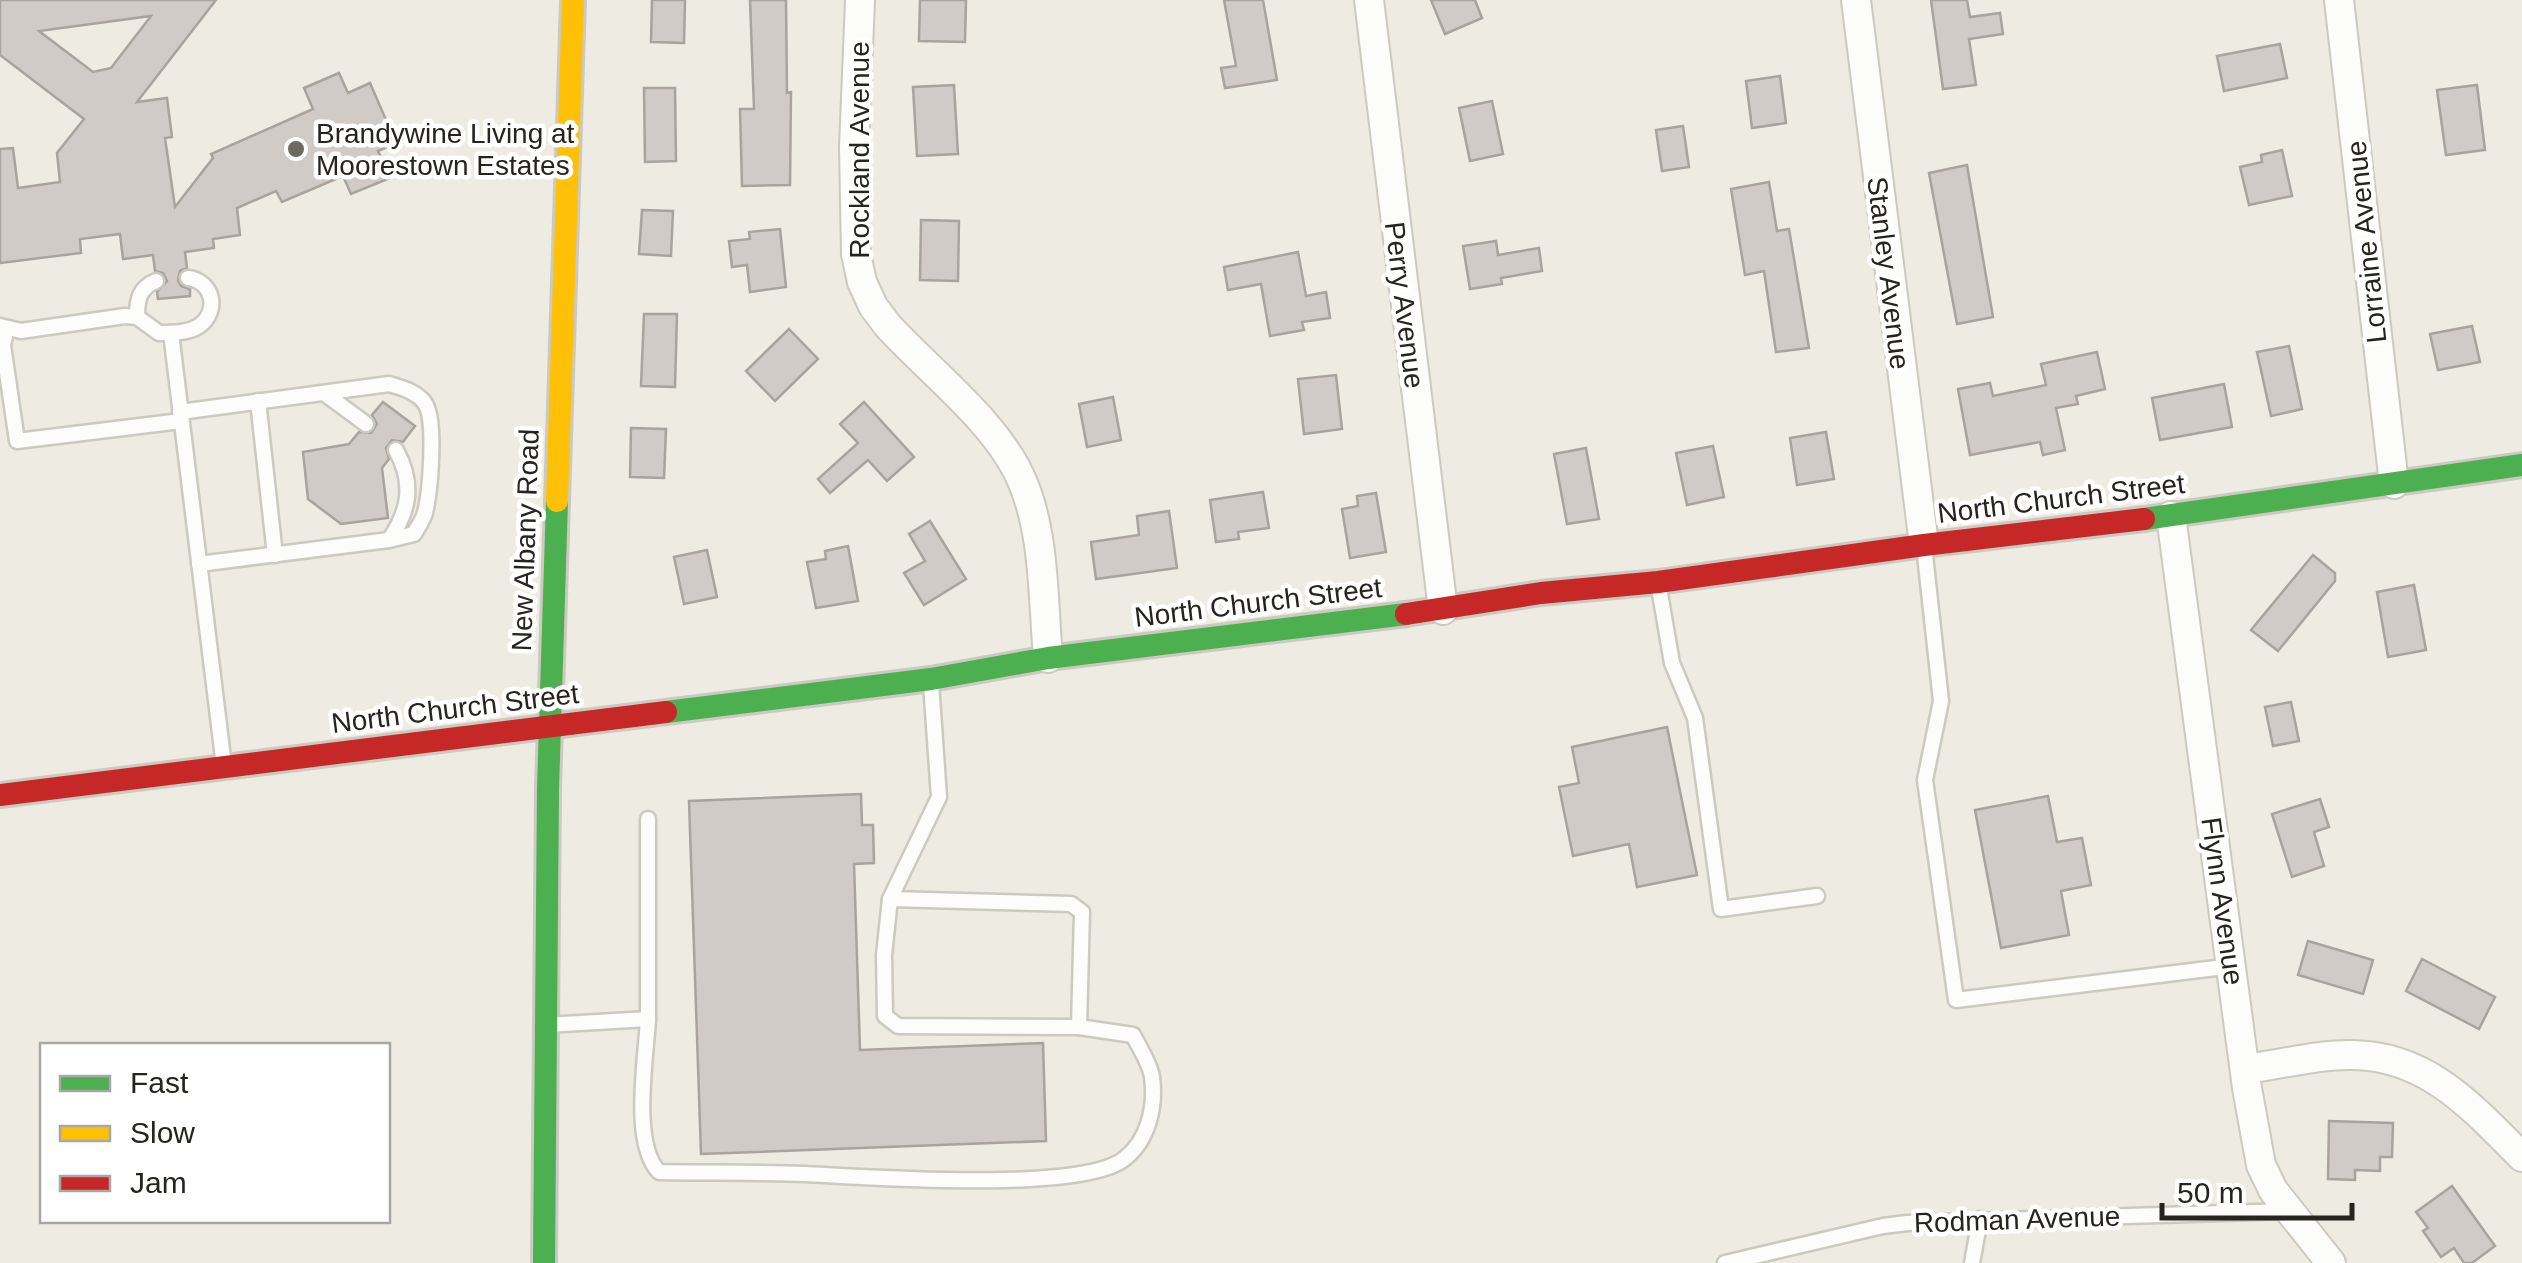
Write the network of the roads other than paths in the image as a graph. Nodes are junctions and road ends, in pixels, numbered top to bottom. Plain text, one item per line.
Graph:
1 (573, 0) edge
2 (860, 0) edge
3 (1369, 0) edge
4 (1856, 0) edge
5 (2339, 0) edge
6 (188, 278) dead end
7 (156, 281) dead end
8 (137, 317) junction
9 (3, 327) edge
10 (171, 333) junction
11 (324, 393) junction
12 (258, 402) junction
13 (181, 416) junction
14 (366, 424) dead end
15 (396, 450) dead end
16 (2522, 465) edge
17 (2394, 484) junction
18 (2171, 516) junction
19 (389, 540) junction
20 (1924, 545) junction
21 (275, 555) junction
22 (199, 564) junction
23 (1658, 582) junction
24 (1443, 610) junction
25 (1048, 658) junction
26 (931, 679) junction
27 (549, 727) junction
28 (224, 766) junction
29 (0, 795) edge
30 (648, 820) dead end
31 (1817, 896) dead end
32 (890, 899) junction
33 (2232, 966) junction
34 (648, 1019) junction
35 (546, 1025) junction
36 (1079, 1027) junction
37 (2244, 1069) junction
38 (2522, 1157) edge
39 (2288, 1210) junction
40 (1980, 1219) junction
41 (544, 1263) edge
42 (1725, 1263) edge
43 (1972, 1263) edge
44 (2331, 1263) edge

1 - 27 main road, New Albany Road
2 - 25 street, Rockland Avenue
3 - 24 street, Perry Avenue
4 - 20 street, Stanley Avenue
5 - 17 street, Lorraine Avenue
6 - 10 lane
7 - 8 lane
8 - 9 lane
8 - 10 lane
9 - 13 lane
10 - 13 lane
11 - 12 lane
11 - 14 lane
11 - 19 lane
12 - 13 lane
12 - 21 lane
13 - 22 lane
15 - 19 lane
16 - 17 main road, North Church Street
17 - 18 main road, North Church Street
18 - 20 main road, North Church Street
18 - 33 street, Flynn Avenue
19 - 21 lane
20 - 23 main road, North Church Street
20 - 33 lane
21 - 22 lane
22 - 28 lane
23 - 24 main road, North Church Street
23 - 31 lane
24 - 25 main road, North Church Street
25 - 26 main road, North Church Street
26 - 27 main road, North Church Street
26 - 32 lane
27 - 28 main road, North Church Street
27 - 35 main road, New Albany Road
28 - 29 main road, North Church Street
30 - 34 lane
32 - 36 lane
32 - 36 lane
33 - 37 street, Flynn Avenue
34 - 35 lane
34 - 36 lane
35 - 41 main road, New Albany Road
37 - 38 street
37 - 39 street, Flynn Avenue
39 - 40 lane, Rodman Avenue
39 - 44 street, Flynn Avenue
40 - 42 lane, Rodman Avenue
40 - 43 lane

